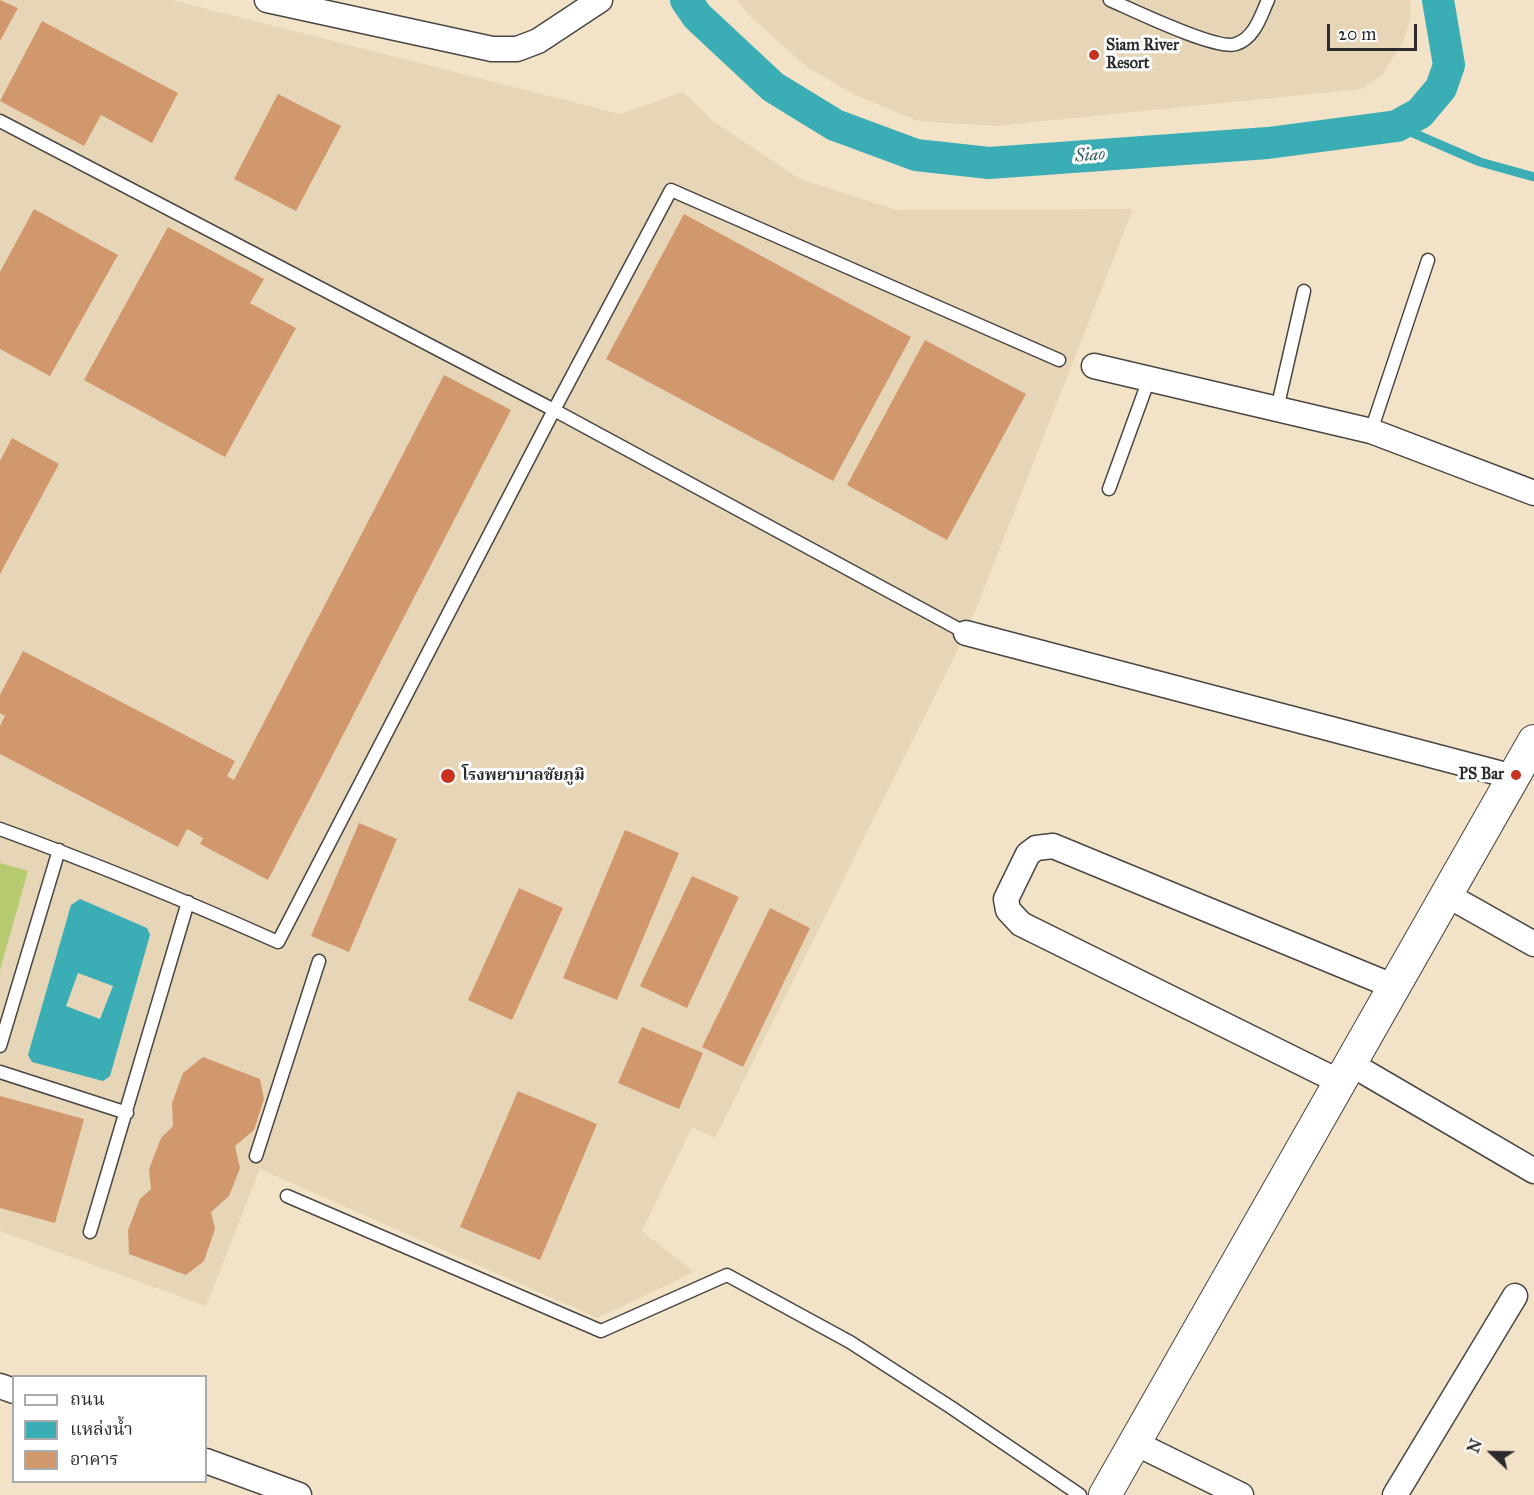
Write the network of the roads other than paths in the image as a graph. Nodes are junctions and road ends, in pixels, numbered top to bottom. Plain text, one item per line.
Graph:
1 (267, 0) edge
2 (600, 0) edge
3 (1110, 0) edge
4 (1268, 0) edge
5 (0, 121) edge
6 (1428, 260) dead end
7 (1304, 291) dead end
8 (1059, 360) dead end
9 (1094, 366) dead end
10 (1149, 379) junction
11 (1277, 409) junction
12 (554, 410) junction
13 (1371, 431) junction
14 (1109, 489) dead end
15 (1534, 493) edge
16 (966, 633) joint
17 (1534, 741) edge
18 (1514, 777) junction
19 (0, 829) edge
20 (59, 850) junction
21 (1446, 895) junction
22 (188, 902) junction
23 (1534, 945) edge
24 (319, 961) dead end
25 (1395, 987) junction
26 (0, 1046) edge
27 (0, 1072) edge
28 (1345, 1073) junction
29 (127, 1113) junction
30 (255, 1155) dead end
31 (1534, 1171) edge
32 (287, 1196) dead end
33 (90, 1232) dead end
34 (1515, 1296) dead end
35 (1135, 1443) junction
36 (207, 1461) edge
37 (298, 1495) edge
38 (1080, 1495) edge
39 (1106, 1495) edge
40 (1241, 1495) edge
41 (1395, 1495) edge

1 - 2 street
3 - 4 lane
5 - 12 lane
6 - 13 lane
7 - 11 lane
8 - 12 lane
9 - 10 street
10 - 11 street
10 - 14 lane
11 - 13 street
12 - 16 lane
12 - 22 lane
13 - 15 street
16 - 18 street
17 - 18 street
18 - 21 street
19 - 20 lane
20 - 22 lane
20 - 26 lane
21 - 23 street
21 - 25 street
22 - 29 lane
24 - 30 lane
25 - 28 street
25 - 28 street
27 - 29 lane
28 - 31 street
28 - 35 street
29 - 33 lane
32 - 38 lane
34 - 41 street
35 - 39 street
35 - 40 street
36 - 37 street

